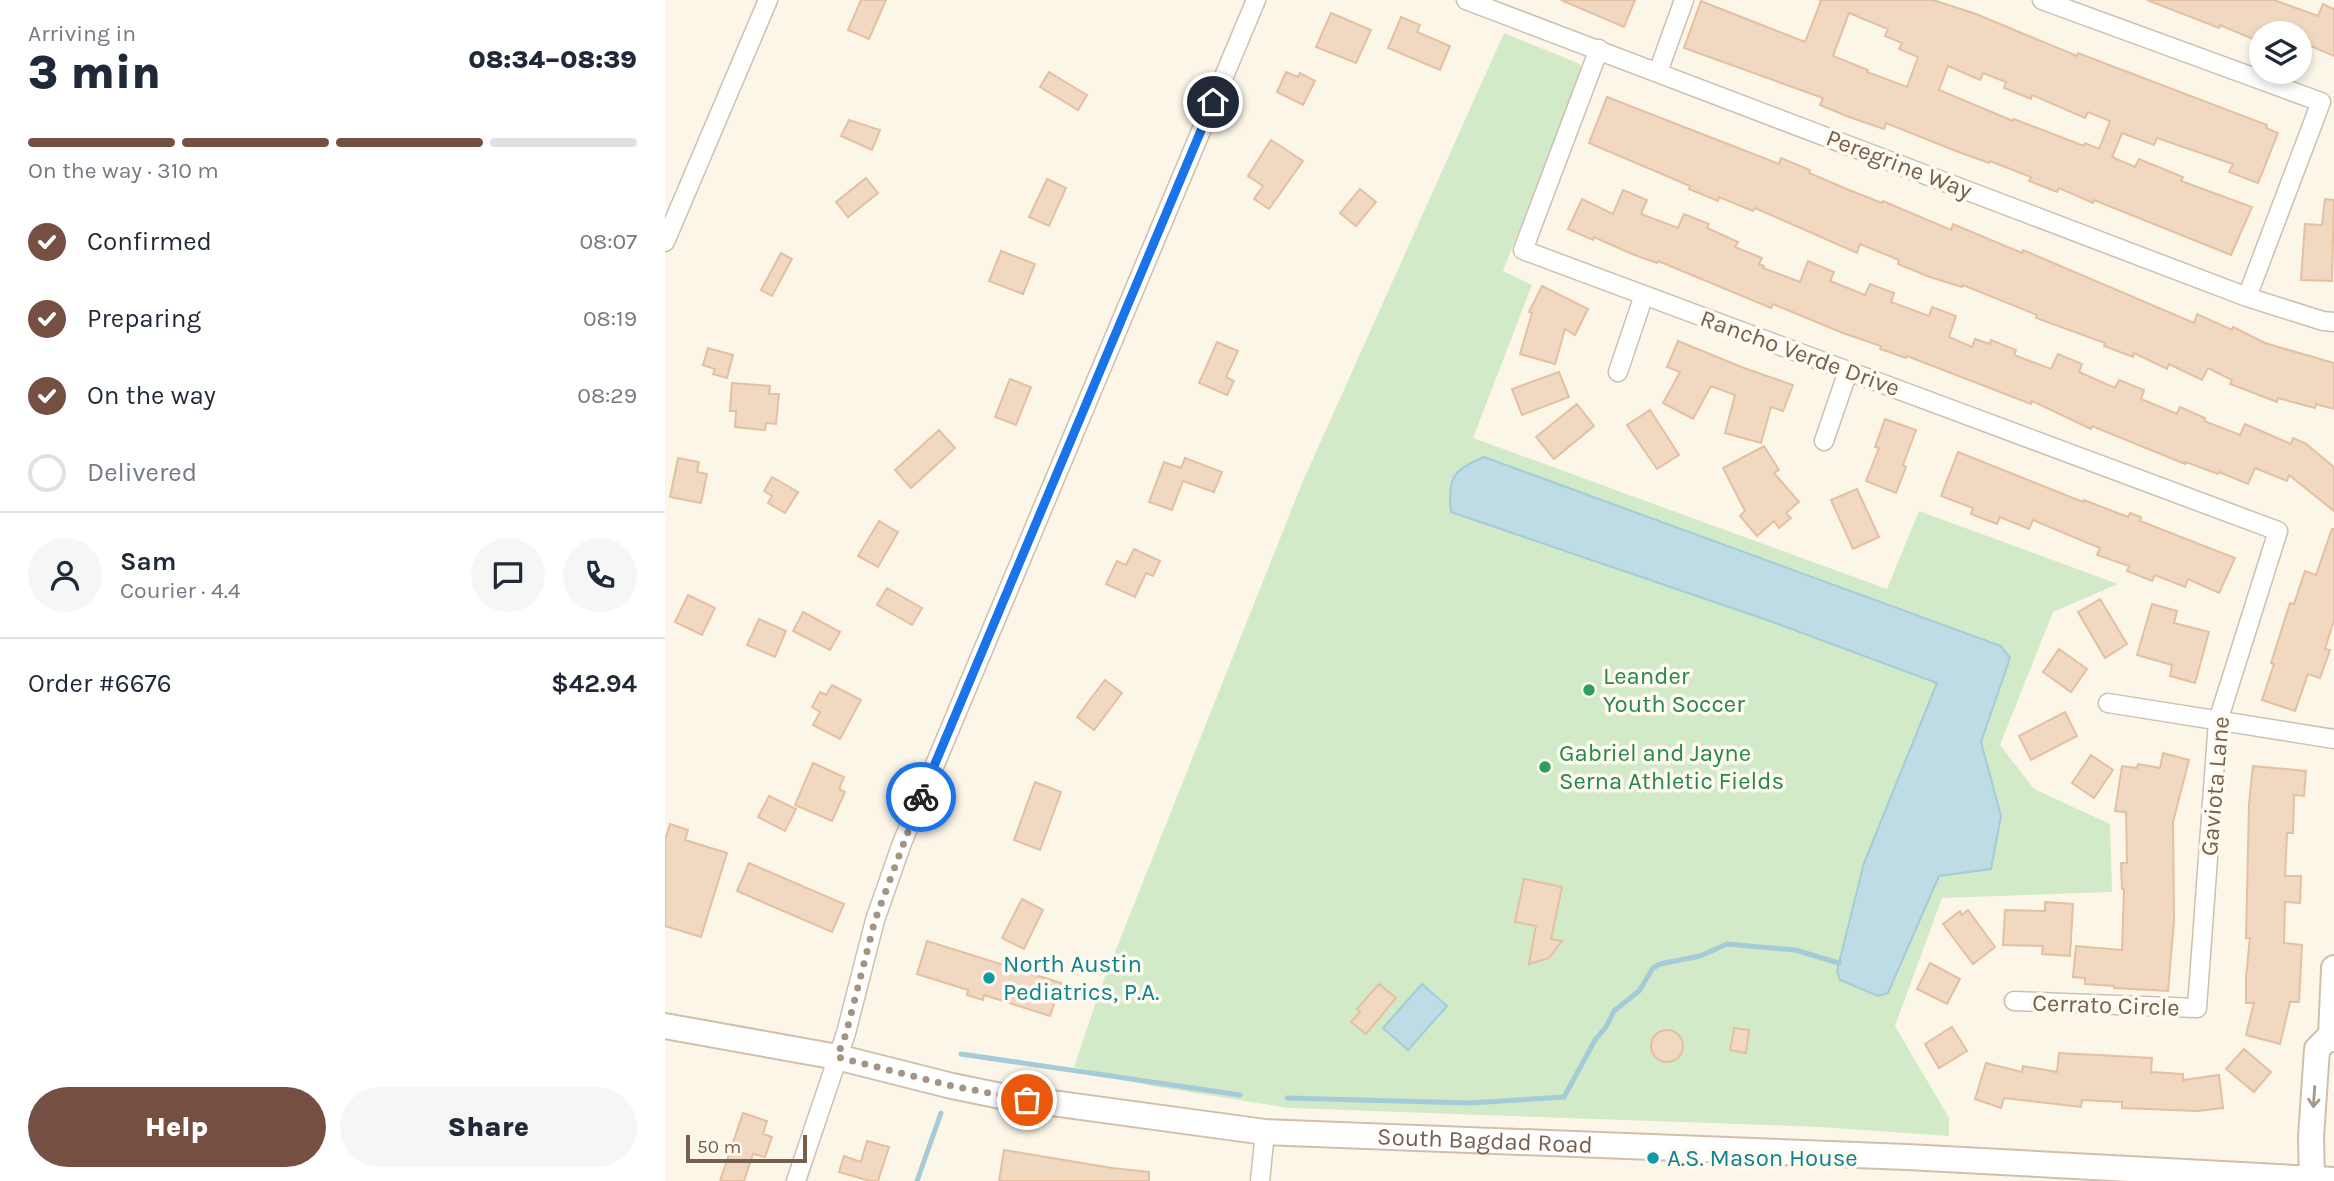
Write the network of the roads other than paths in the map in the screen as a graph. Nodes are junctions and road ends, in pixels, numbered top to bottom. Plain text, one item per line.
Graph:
1 (768, 0) edge
2 (1256, 0) edge
3 (1467, 0) edge
4 (1684, 0) edge
5 (2042, 0) edge
6 (1599, 49) junction
7 (1658, 72) junction
8 (665, 242) edge
9 (1644, 295) junction
10 (2247, 297) junction
11 (2334, 322) edge
12 (1848, 371) junction
13 (1618, 372) dead end
14 (1824, 441) dead end
15 (2278, 531) joint
16 (2108, 704) dead end
17 (2218, 721) junction
18 (2334, 739) edge
19 (2334, 968) edge
20 (2014, 1001) dead end
21 (2197, 1008) joint
22 (665, 1026) edge
23 (2333, 1037) edge
24 (837, 1057) junction
25 (1265, 1132) junction
26 (2320, 1180) edge
27 (796, 1181) edge
28 (1260, 1181) edge

1 - 8 street
2 - 24 street
3 - 6 street, Peregrine Way
4 - 7 street
5 - 10 street
6 - 7 street, Peregrine Way
6 - 9 street, Rancho Verde Drive
7 - 10 street, Peregrine Way
9 - 12 street, Rancho Verde Drive
9 - 13 street
10 - 11 street, Peregrine Way
12 - 14 street
12 - 15 street, Rancho Verde Drive
15 - 17 street, Gaviota Lane
16 - 17 street
17 - 18 street
17 - 21 street, Gaviota Lane
19 - 23 main road
20 - 21 street, Cerrato Circle
22 - 24 main road, South Bagdad Road
23 -> 26 main road
24 - 25 main road, South Bagdad Road
24 - 27 street
25 - 26 main road, South Bagdad Road
25 - 28 street

